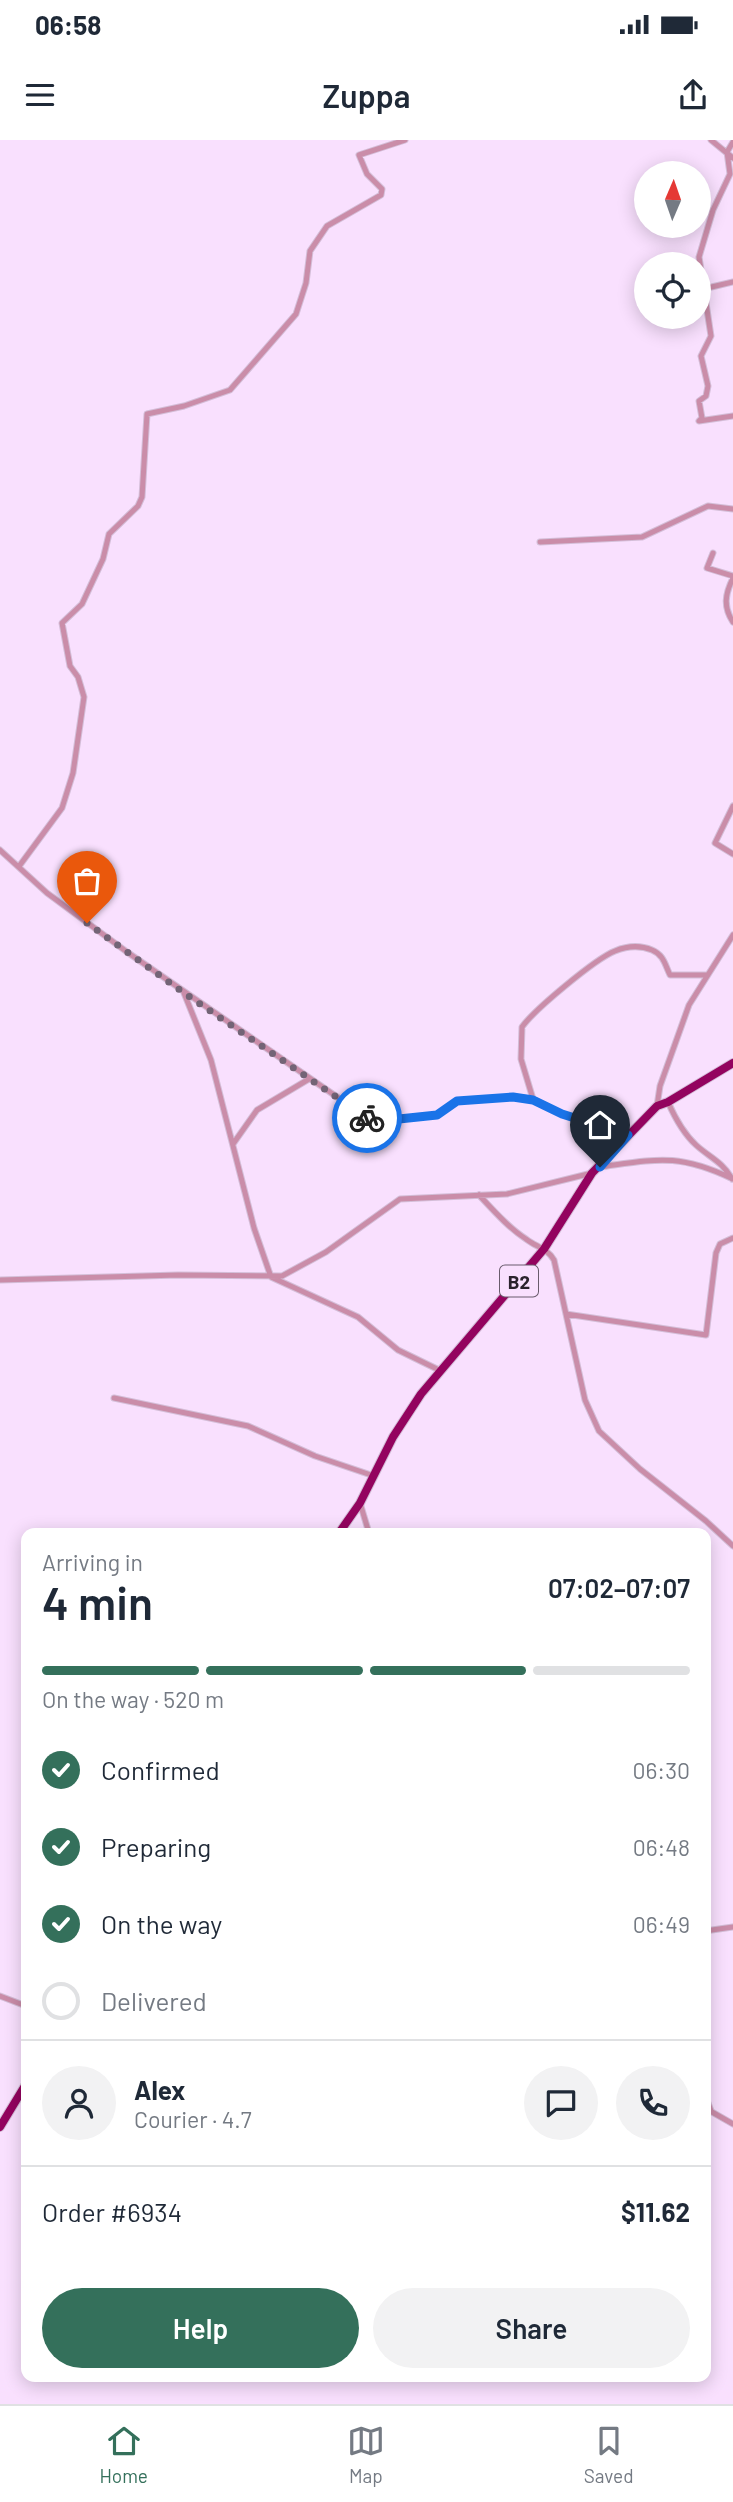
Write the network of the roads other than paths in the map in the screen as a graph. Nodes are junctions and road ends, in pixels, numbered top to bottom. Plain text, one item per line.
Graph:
1 (405, 140) edge
2 (711, 140) edge
3 (733, 142) edge
4 (727, 152) junction
5 (733, 158) edge
6 (700, 252) edge
7 (733, 282) edge
8 (711, 287) edge
9 (710, 329) edge
10 (733, 416) edge
11 (733, 509) edge
12 (540, 542) dead end
13 (713, 553) dead end
14 (733, 577) edge
15 (733, 622) edge
16 (733, 806) edge
17 (0, 850) edge
18 (733, 854) edge
19 (20, 865) junction
20 (733, 935) edge
21 (706, 975) junction
22 (184, 993) junction
23 (733, 1063) edge
24 (309, 1079) junction
25 (533, 1100) junction
26 (668, 1102) junction
27 (657, 1105) junction
28 (628, 1135) junction
29 (233, 1144) junction
30 (600, 1167) junction
31 (592, 1173) junction
32 (733, 1179) edge
33 (479, 1195) junction
34 (733, 1238) edge
35 (544, 1249) junction
36 (271, 1277) junction
37 (0, 1280) edge
38 (566, 1314) junction
39 (439, 1370) junction
40 (114, 1398) dead end
41 (374, 1476) junction
42 (359, 1503) junction
43 (342, 1528) edge
44 (367, 1528) edge
45 (733, 1546) edge
46 (733, 1927) edge
47 (711, 1930) edge
48 (0, 1996) edge
49 (21, 2004) edge
50 (21, 2092) edge
51 (711, 2112) edge
52 (733, 2124) edge
53 (0, 2127) edge

1 - 19 street
2 - 4 street
3 - 4 street
4 - 5 street
4 - 6 street
7 - 8 street
9 - 10 street
11 - 12 street
13 - 14 street
14 - 15 street
16 - 18 street
17 - 19 street
19 - 22 street
20 - 21 street
21 - 25 street
21 - 27 street
22 - 24 street
22 - 29 street
23 - 26 highway
24 - 25 street
24 - 29 street
25 - 28 street
26 - 27 highway
26 - 32 street
27 - 28 highway, B2
28 - 30 highway, B2
29 - 36 street
30 - 31 highway, B2
30 - 32 street
31 - 33 street
31 - 35 highway, B2
33 - 35 street
33 - 36 street
34 - 38 street
35 - 38 street
35 - 39 highway, B2
36 - 37 street
36 - 39 street
38 - 45 street
39 - 41 highway, B2
40 - 41 street
41 - 42 highway, B2
42 - 43 highway, B2
42 - 44 street
46 - 47 street
48 - 49 street
50 - 53 highway
51 - 52 street

